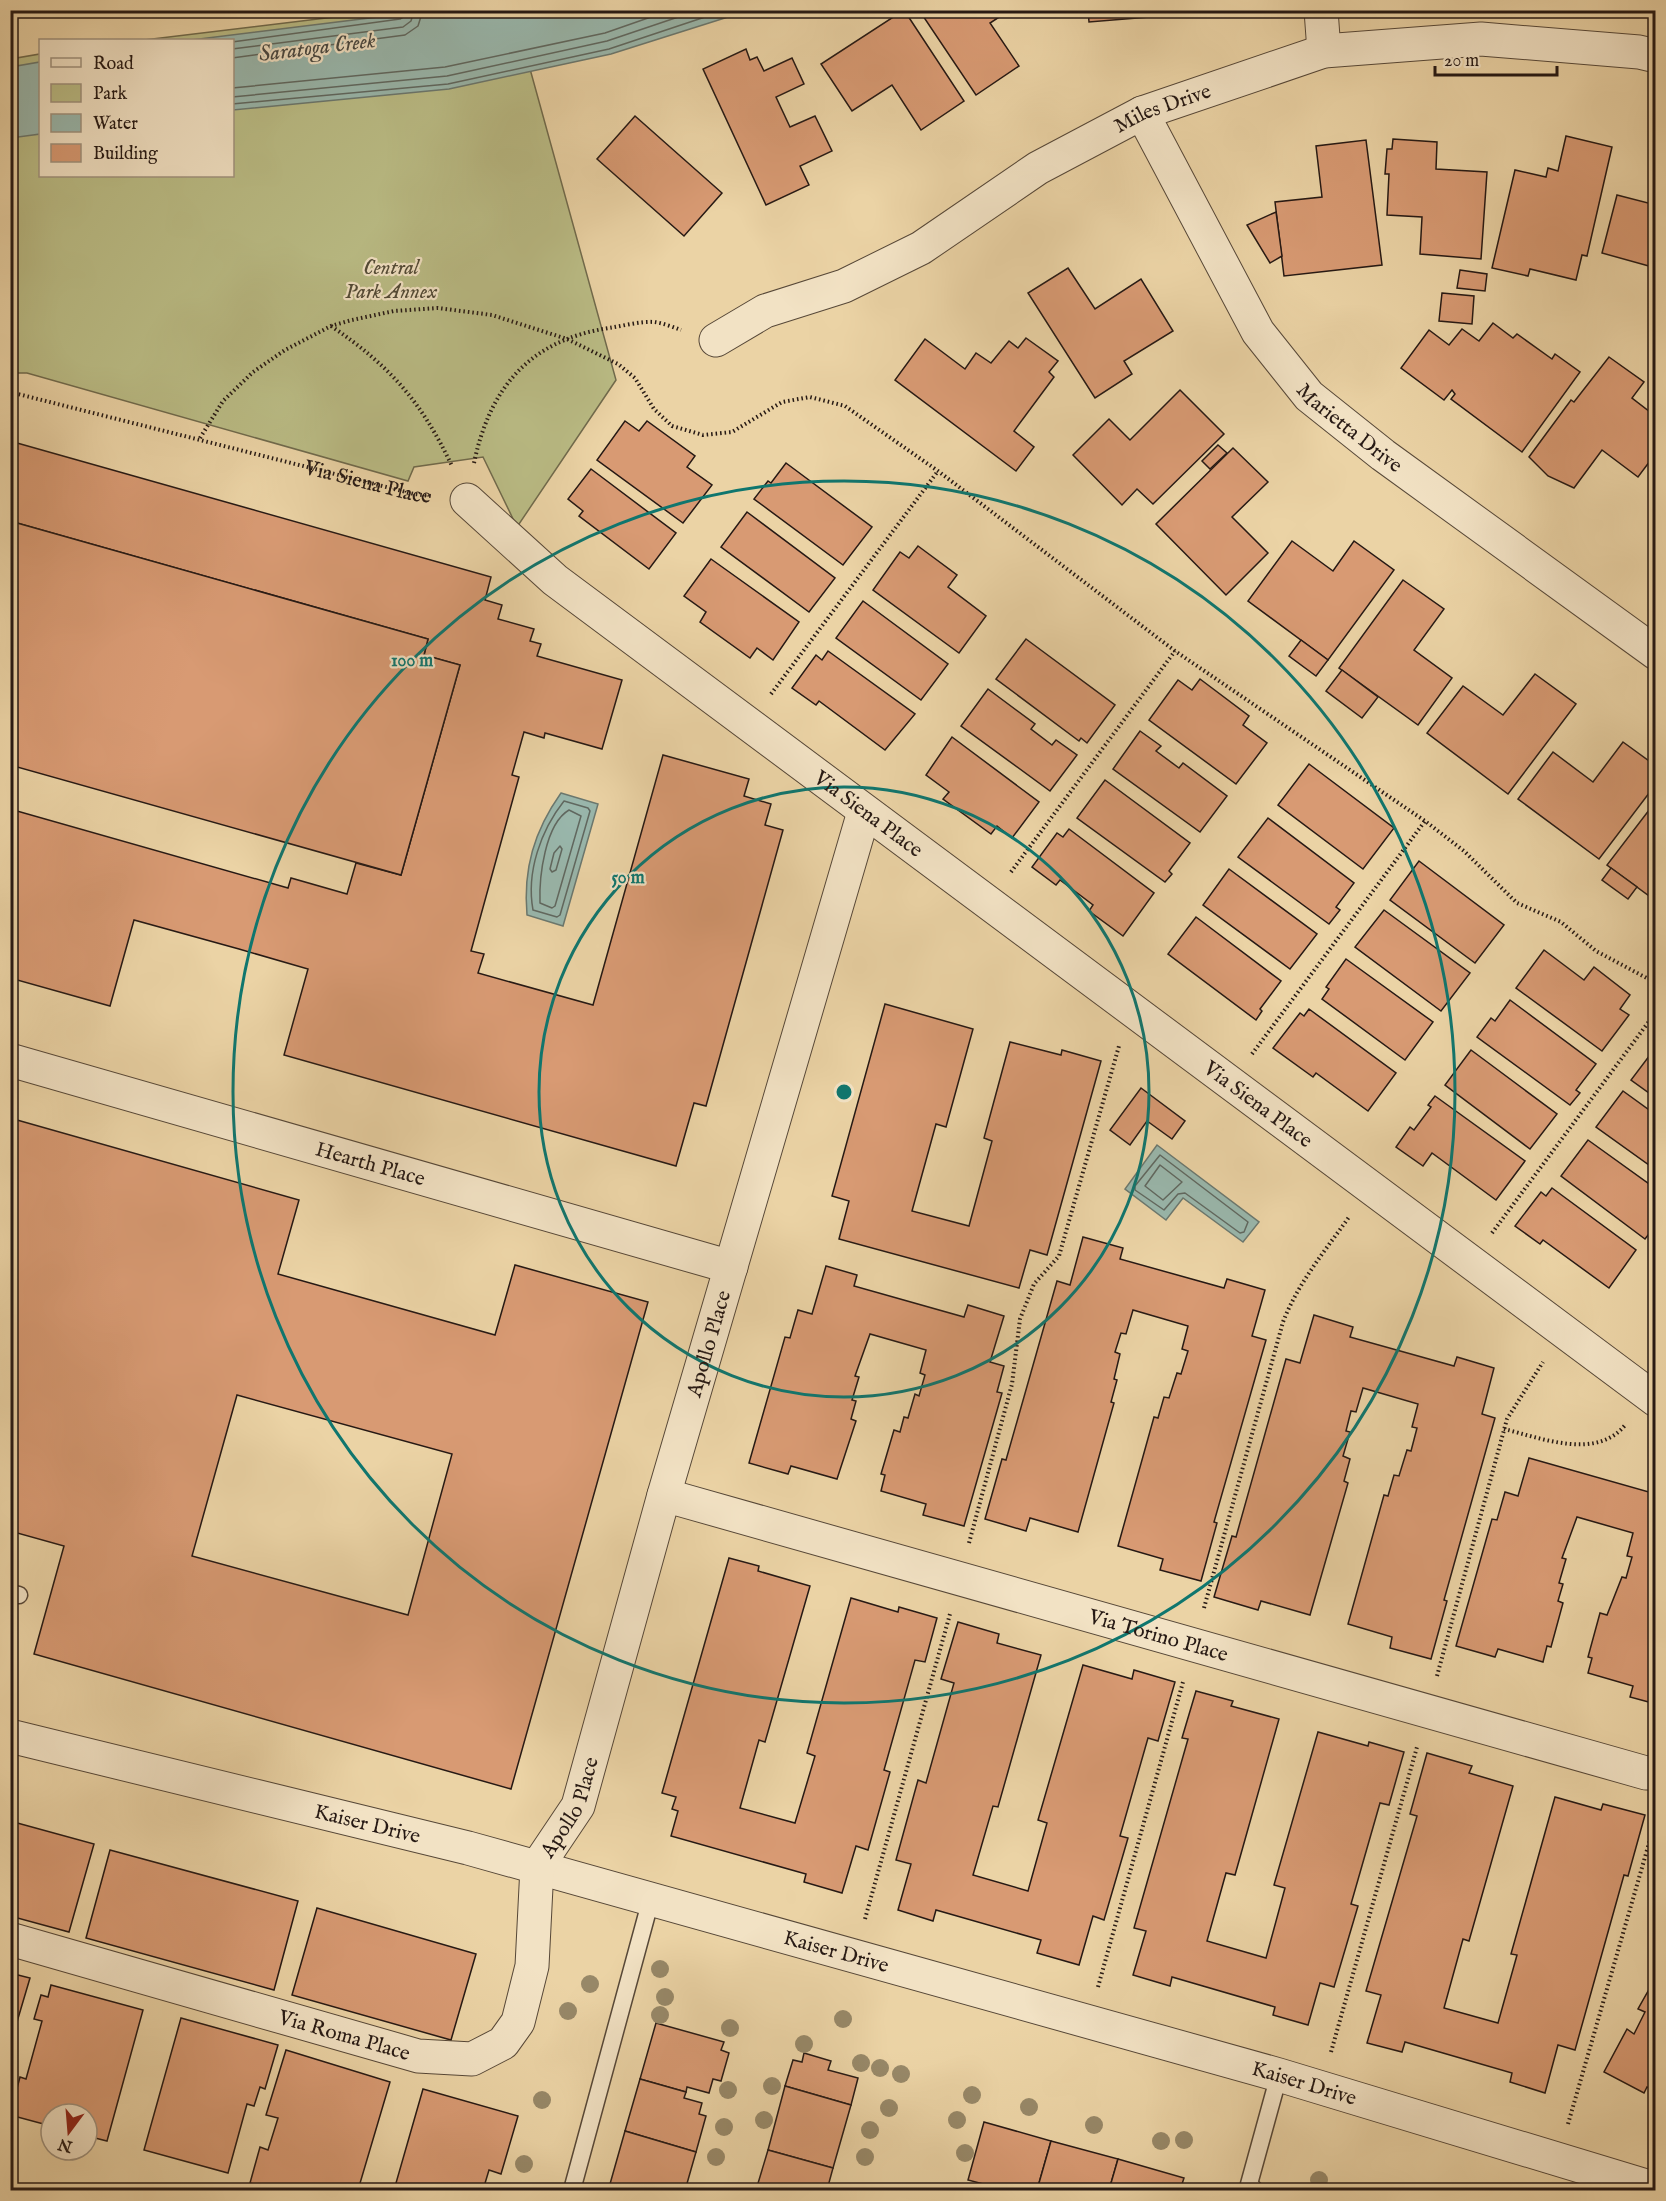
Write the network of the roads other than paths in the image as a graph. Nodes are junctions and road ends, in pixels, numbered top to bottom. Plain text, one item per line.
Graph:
1 (1321, 10) edge
2 (1324, 51) junction
3 (1656, 56) edge
4 (1142, 113) junction
5 (716, 340) road end
6 (467, 500) road end
7 (1656, 653) edge
8 (864, 812) junction
9 (10, 1060) edge
10 (731, 1267) junction
11 (1652, 1397) edge
12 (664, 1495) junction
13 (10, 1736) edge
14 (1656, 1772) edge
15 (537, 1867) junction
16 (651, 1899) junction
17 (10, 1939) edge
18 (1279, 2075) junction
19 (1656, 2189) edge
20 (572, 2190) edge
21 (1255, 2190) edge

1 - 2 street
2 - 3 street, Miles Drive
2 - 4 street, Miles Drive
4 - 5 street, Miles Drive
4 - 7 street, Marietta Drive
6 - 8 street, Via Siena Place
8 - 10 street, Apollo Place
8 - 11 street, Via Siena Place
9 - 10 street, Hearth Place
10 - 12 street, Apollo Place
12 - 14 street, Via Torino Place
12 - 15 street, Apollo Place
13 - 15 street, Kaiser Drive
15 - 16 street, Kaiser Drive
15 - 17 street, Via Roma Place
16 - 18 street, Kaiser Drive
16 - 20 lane
18 - 19 street, Kaiser Drive
18 - 21 lane

